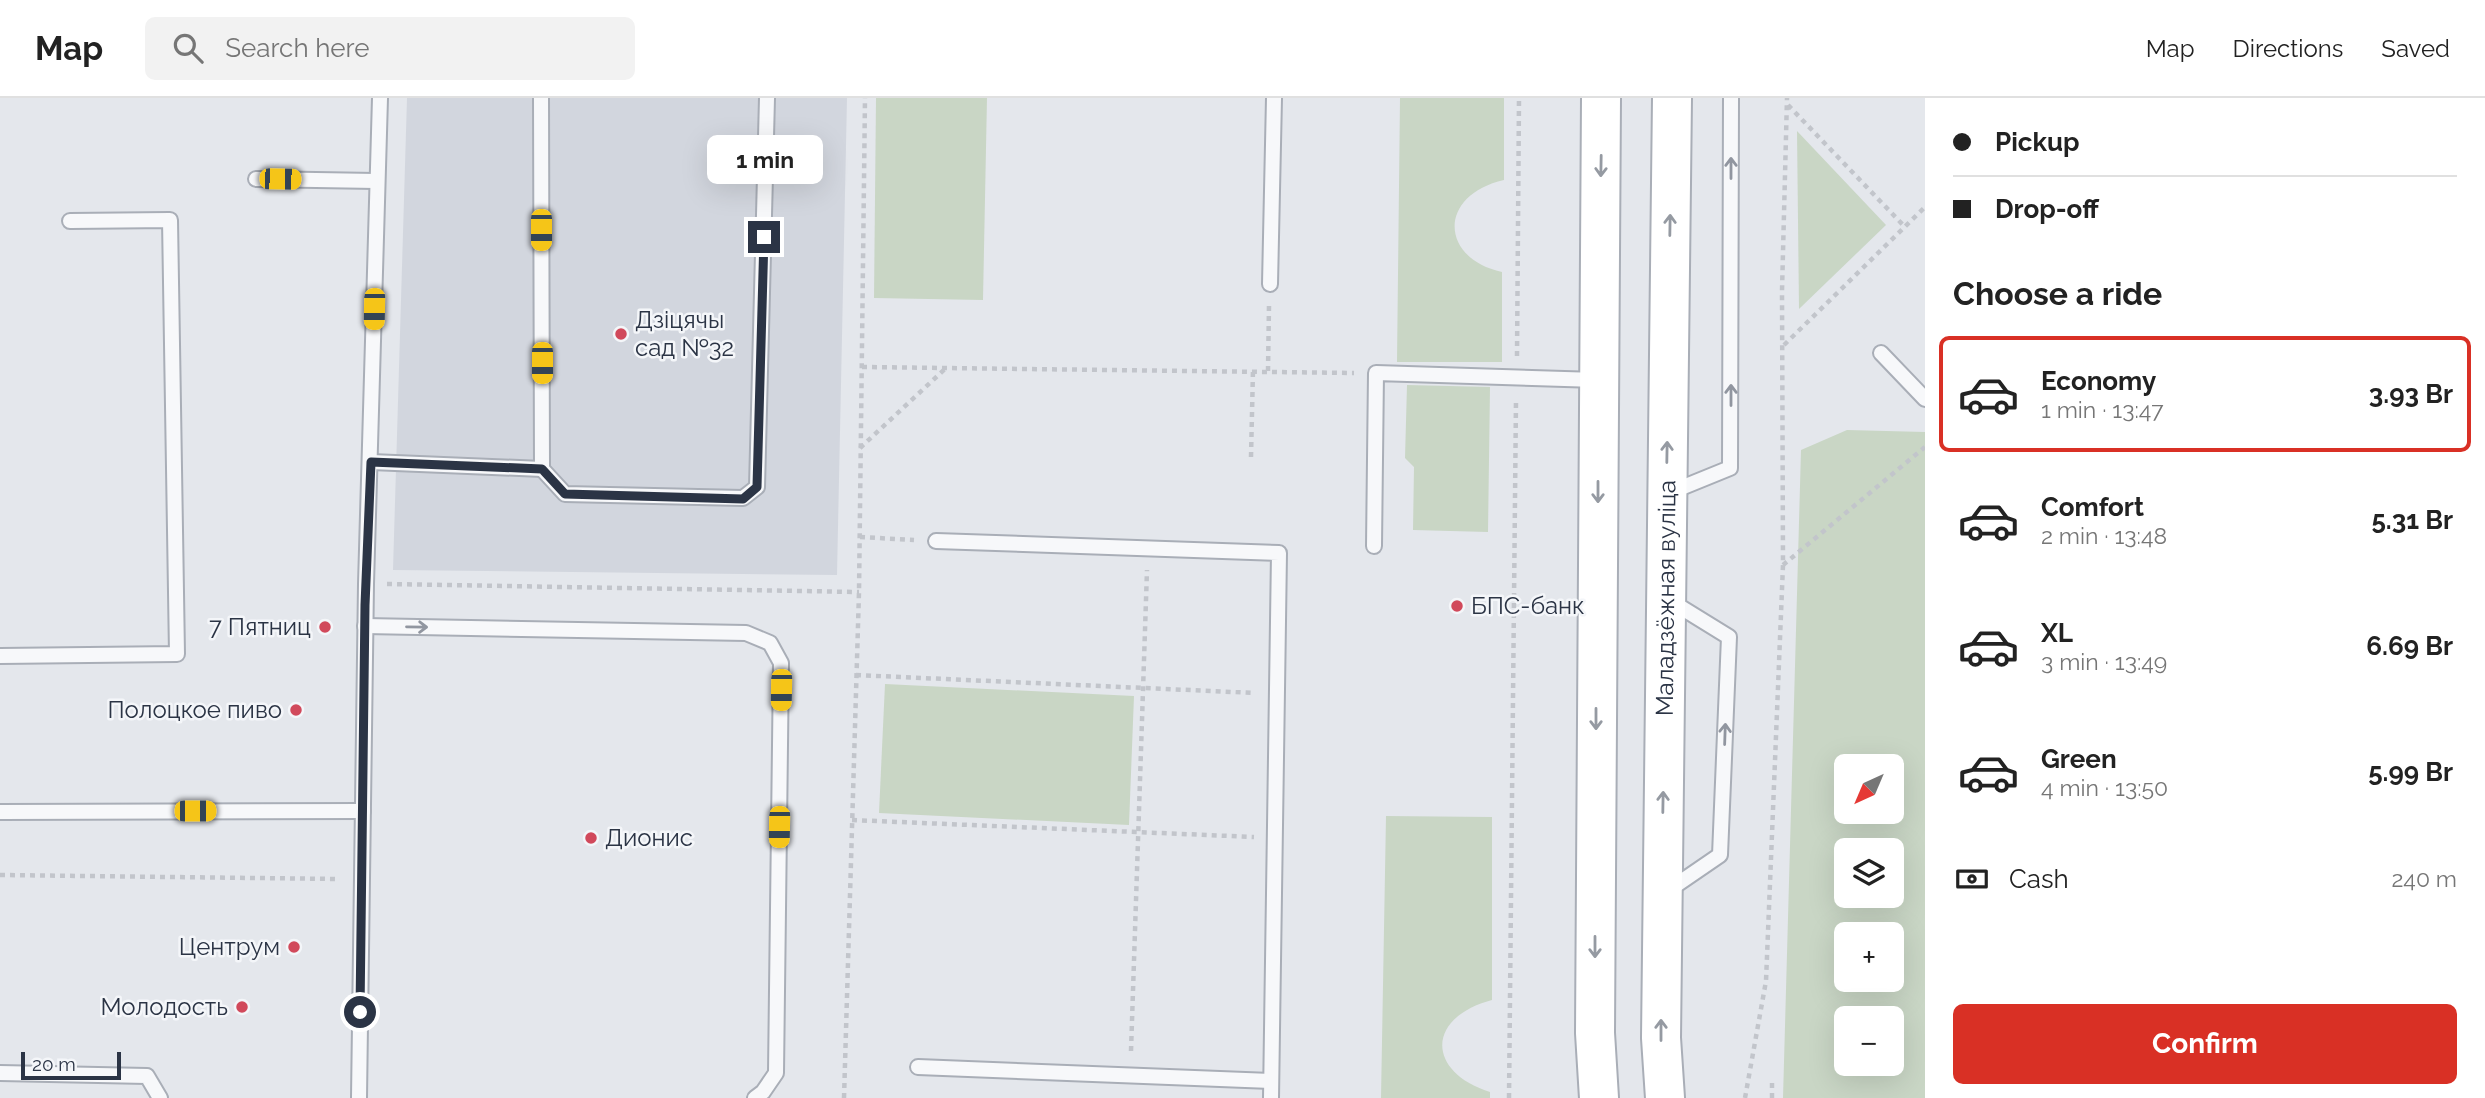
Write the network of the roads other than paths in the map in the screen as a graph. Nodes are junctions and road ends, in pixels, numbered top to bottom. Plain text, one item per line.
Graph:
1 (380, 98) edge
2 (541, 98) edge
3 (767, 98) edge
4 (1274, 98) edge
5 (1601, 98) edge
6 (1672, 98) edge
7 (1731, 98) edge
8 (256, 179) dead end
9 (376, 181) junction
10 (70, 221) dead end
11 (1270, 284) road end
12 (1881, 353) dead end
13 (1598, 380) junction
14 (1925, 398) edge
15 (371, 462) junction
16 (542, 469) junction
17 (1666, 494) junction
18 (936, 541) road end
19 (1374, 546) dead end
20 (1665, 597) junction
21 (365, 626) junction
22 (0, 656) edge
23 (363, 811) junction
24 (0, 812) edge
25 (1662, 894) junction
26 (918, 1068) dead end
27 (0, 1073) edge
28 (1272, 1081) junction
29 (160, 1098) edge
30 (359, 1098) edge
31 (755, 1098) edge
32 (1271, 1098) edge
33 (1599, 1098) edge
34 (1665, 1098) edge

1 - 9 lane
2 - 16 lane
3 - 16 lane
4 - 11 lane
5 -> 13 main road
17 -> 6 main road, Маладзёжная вуліца
17 -> 7 lane
8 - 9 lane
9 - 15 lane
10 - 22 lane
12 - 14 lane
13 - 19 lane
13 -> 33 main road
15 - 16 lane
15 - 21 lane
17 - 20 main road, Маладзёжная вуліца
18 - 28 lane
25 -> 20 main road, Маладзёжная вуліца
25 -> 20 lane
21 - 23 lane
21 -> 31 lane
23 - 24 lane
23 - 30 lane
34 -> 25 main road, Маладзёжная вуліца
26 - 28 lane
27 - 29 lane
28 - 32 lane

